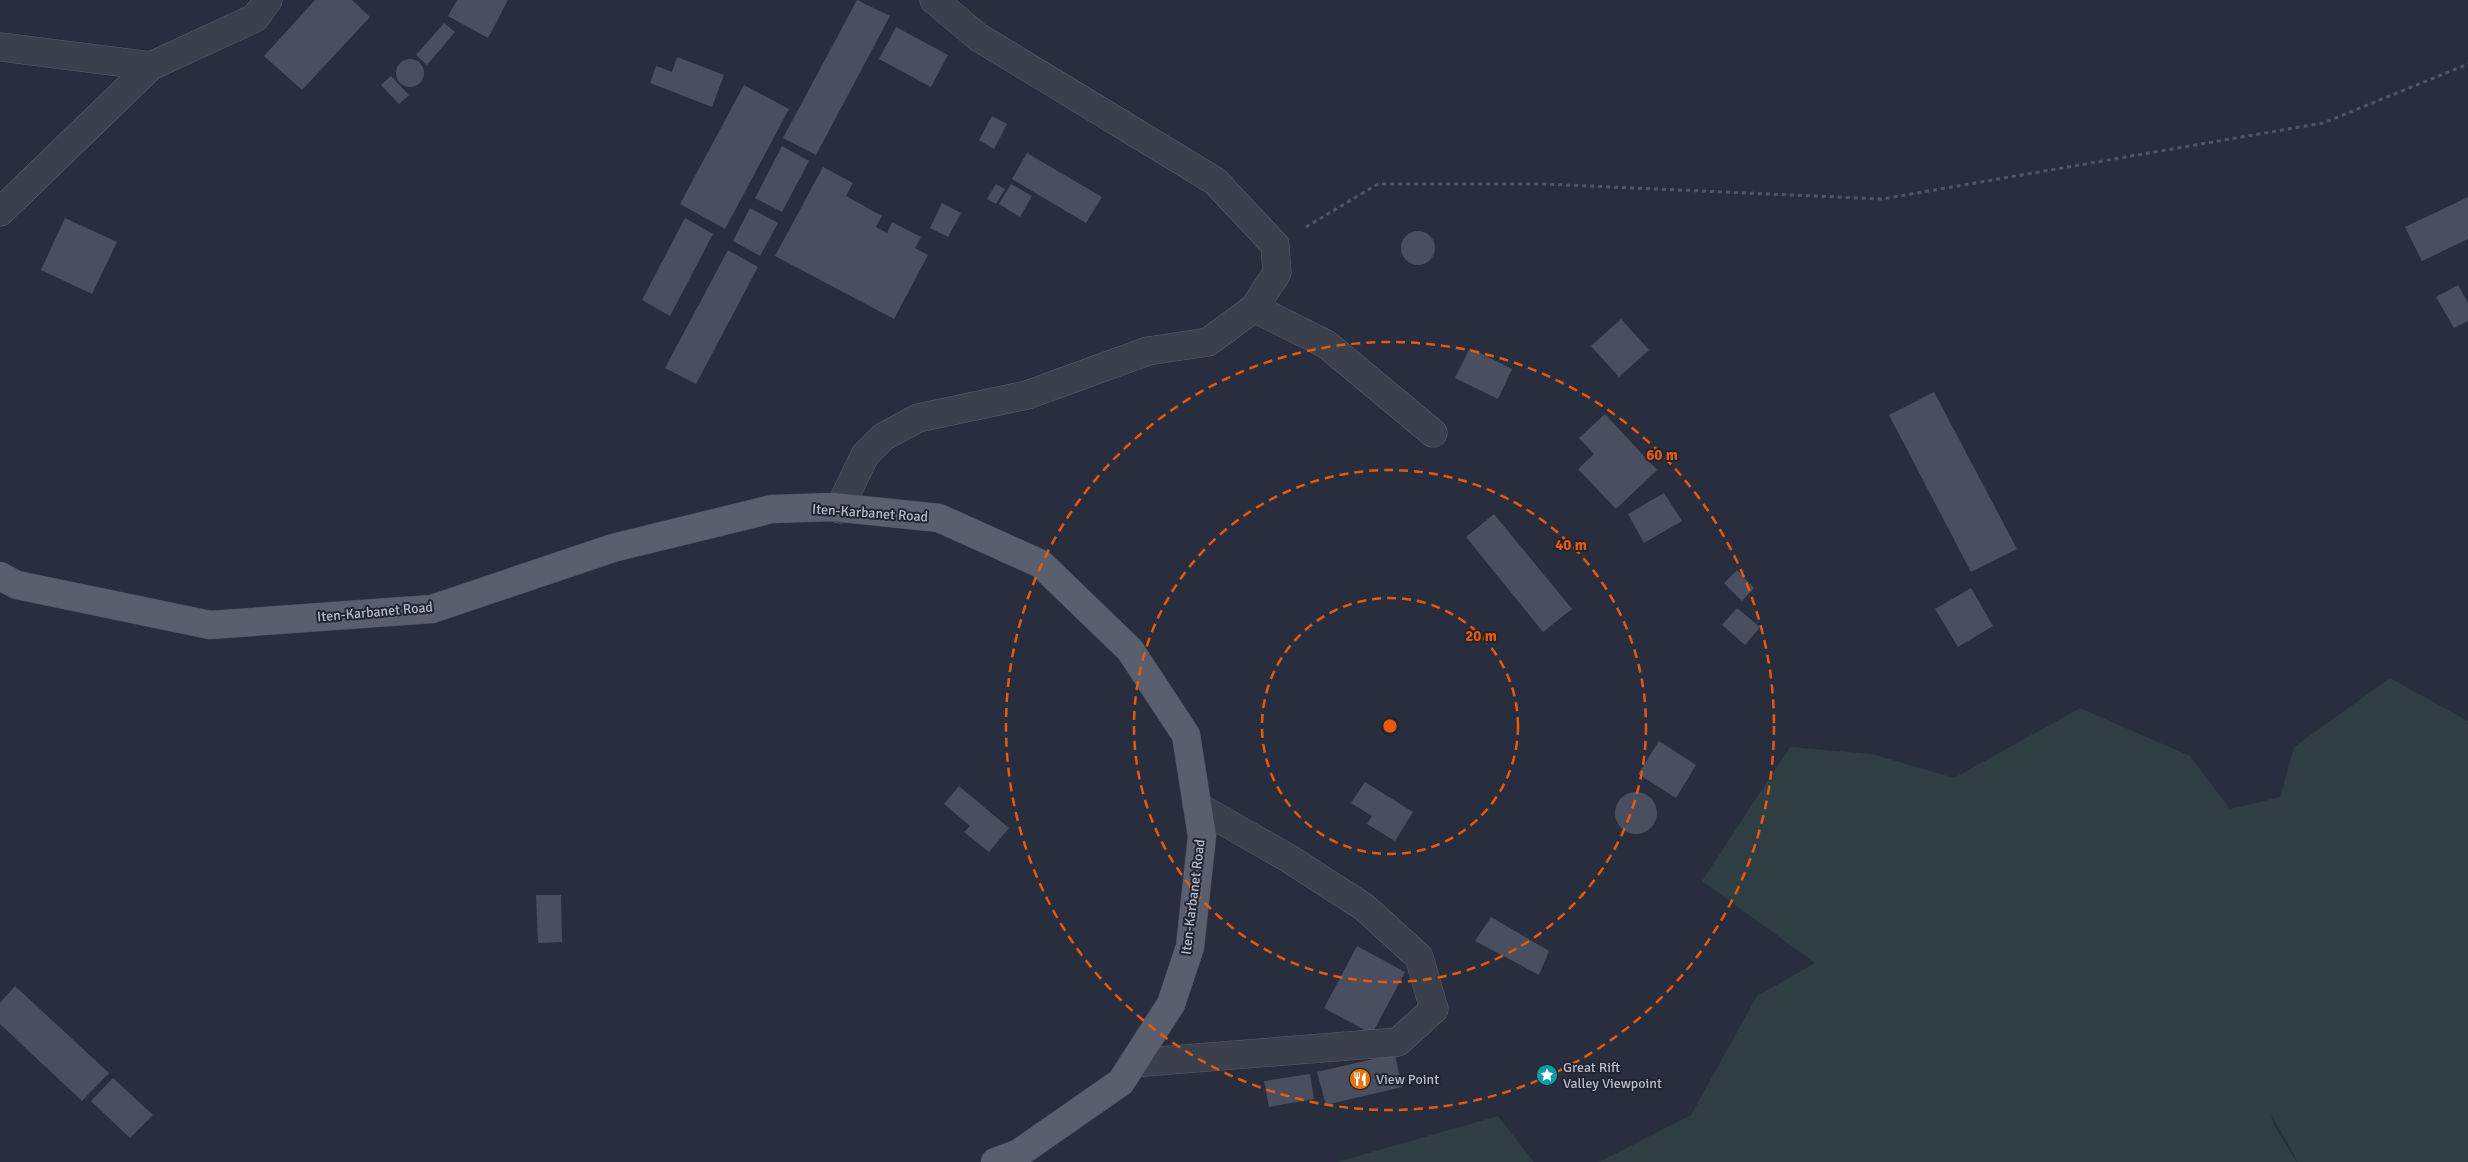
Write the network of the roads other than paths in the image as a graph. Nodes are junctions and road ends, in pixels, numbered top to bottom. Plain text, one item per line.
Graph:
1 (268, 0) edge
2 (934, 0) edge
3 (0, 48) edge
4 (151, 66) junction
5 (0, 212) edge
6 (1254, 308) junction
7 (1432, 433) dead end
8 (839, 508) junction
9 (0, 576) edge
10 (1197, 806) junction
11 (1133, 1063) junction
12 (995, 1162) edge

1 - 4 street
2 - 6 street
3 - 4 street
4 - 5 street
6 - 7 street
6 - 8 street
8 - 9 main road, Iten-Karbanet Road
8 - 10 main road, Iten-Karbanet Road
10 - 11 main road, Iten-Karbanet Road
10 - 11 street
11 - 12 main road, Iten-Karbanet Road

